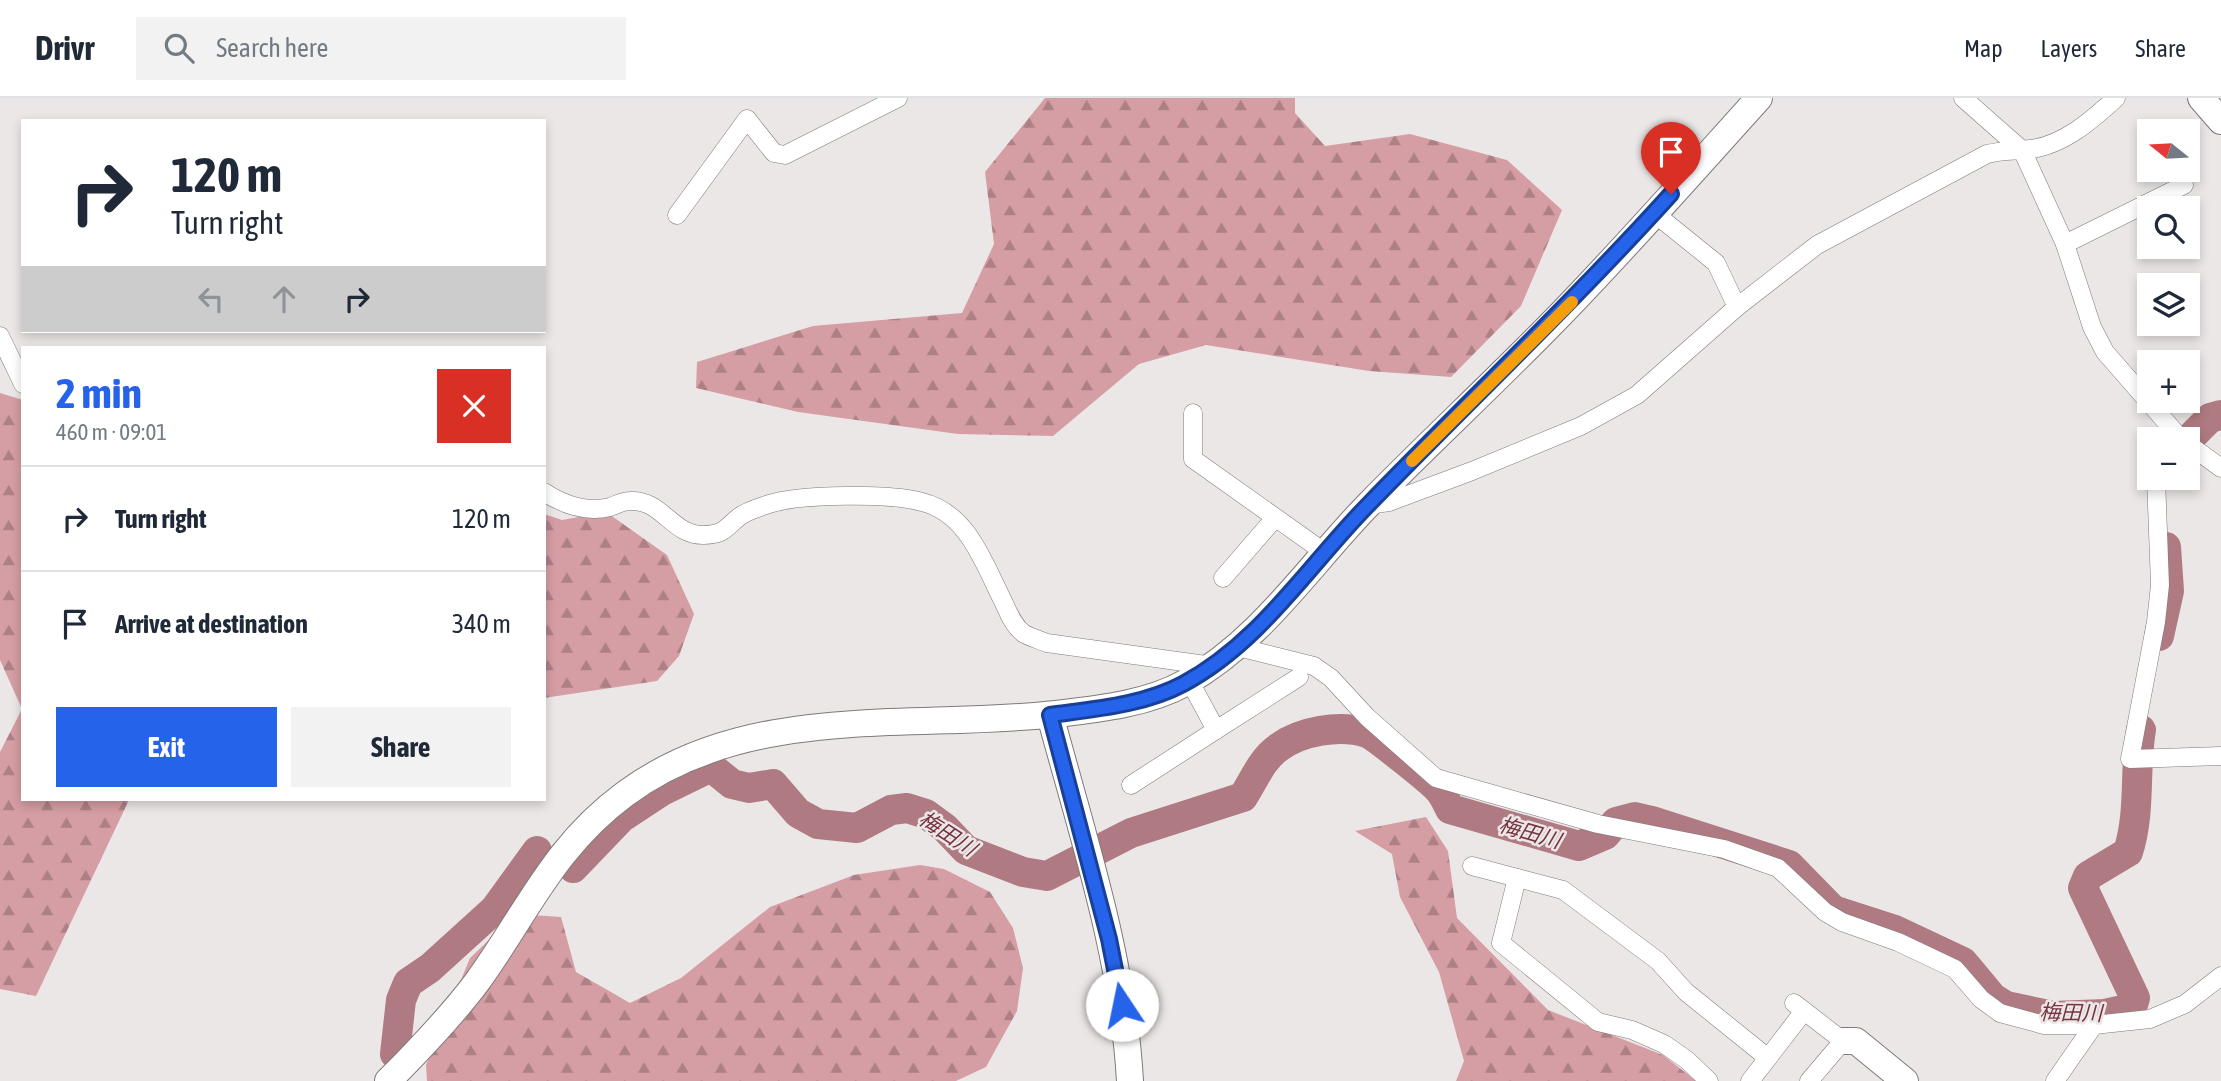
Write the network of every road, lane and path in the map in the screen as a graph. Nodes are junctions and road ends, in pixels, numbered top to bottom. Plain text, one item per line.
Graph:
1 (898, 98) edge
2 (1759, 98) edge
3 (1963, 98) edge
4 (2116, 98) edge
5 (2201, 98) edge
6 (868, 104) edge
7 (2221, 121) edge
8 (2022, 150) junction
9 (2184, 185) dead end
10 (1654, 213) junction
11 (677, 215) dead end
12 (2065, 244) junction
13 (1737, 307) junction
14 (0, 336) edge
15 (21, 380) edge
16 (1192, 413) dead end
17 (2170, 427) edge
18 (2200, 453) edge
19 (2221, 468) edge
20 (2156, 490) edge
21 (546, 493) edge
22 (1368, 505) junction
23 (1275, 518) junction
24 (1324, 552) junction
25 (1223, 579) dead end
26 (1237, 647) junction
27 (1213, 666) junction
28 (1299, 677) dead end
29 (1189, 680) junction
30 (1050, 715) junction
31 (1216, 730) junction
32 (2221, 755) edge
33 (1131, 785) dead end
34 (1472, 866) dead end
35 (1517, 878) junction
36 (2221, 975) edge
37 (2094, 1025) junction
38 (1843, 1041) junction
39 (1768, 1058) junction
40 (388, 1081) edge
41 (1130, 1081) edge
42 (1709, 1081) edge
43 (1750, 1081) edge
44 (1809, 1081) edge
45 (1905, 1081) edge
46 (2055, 1081) edge

1 - 6 street
2 - 10 street
3 - 8 street
4 - 8 street
5 - 7 street
6 - 11 street
8 - 12 street
8 - 13 street
9 - 12 street
10 - 13 street
10 - 22 street
12 - 17 street
13 - 22 street
14 - 15 street
16 - 23 street
18 - 19 street
20 - 32 street
21 - 27 street
22 - 24 street
23 - 24 street
23 - 25 street
24 - 26 street
26 - 27 street
26 - 37 street
27 - 29 street
28 - 31 street
29 - 30 street
29 - 31 street
30 - 40 street
30 - 41 street
31 - 33 street
34 - 35 street
35 - 39 street
35 - 42 street
36 - 37 street
37 - 46 street
38 - 39 street
38 - 44 street
38 - 45 street
39 - 43 street

